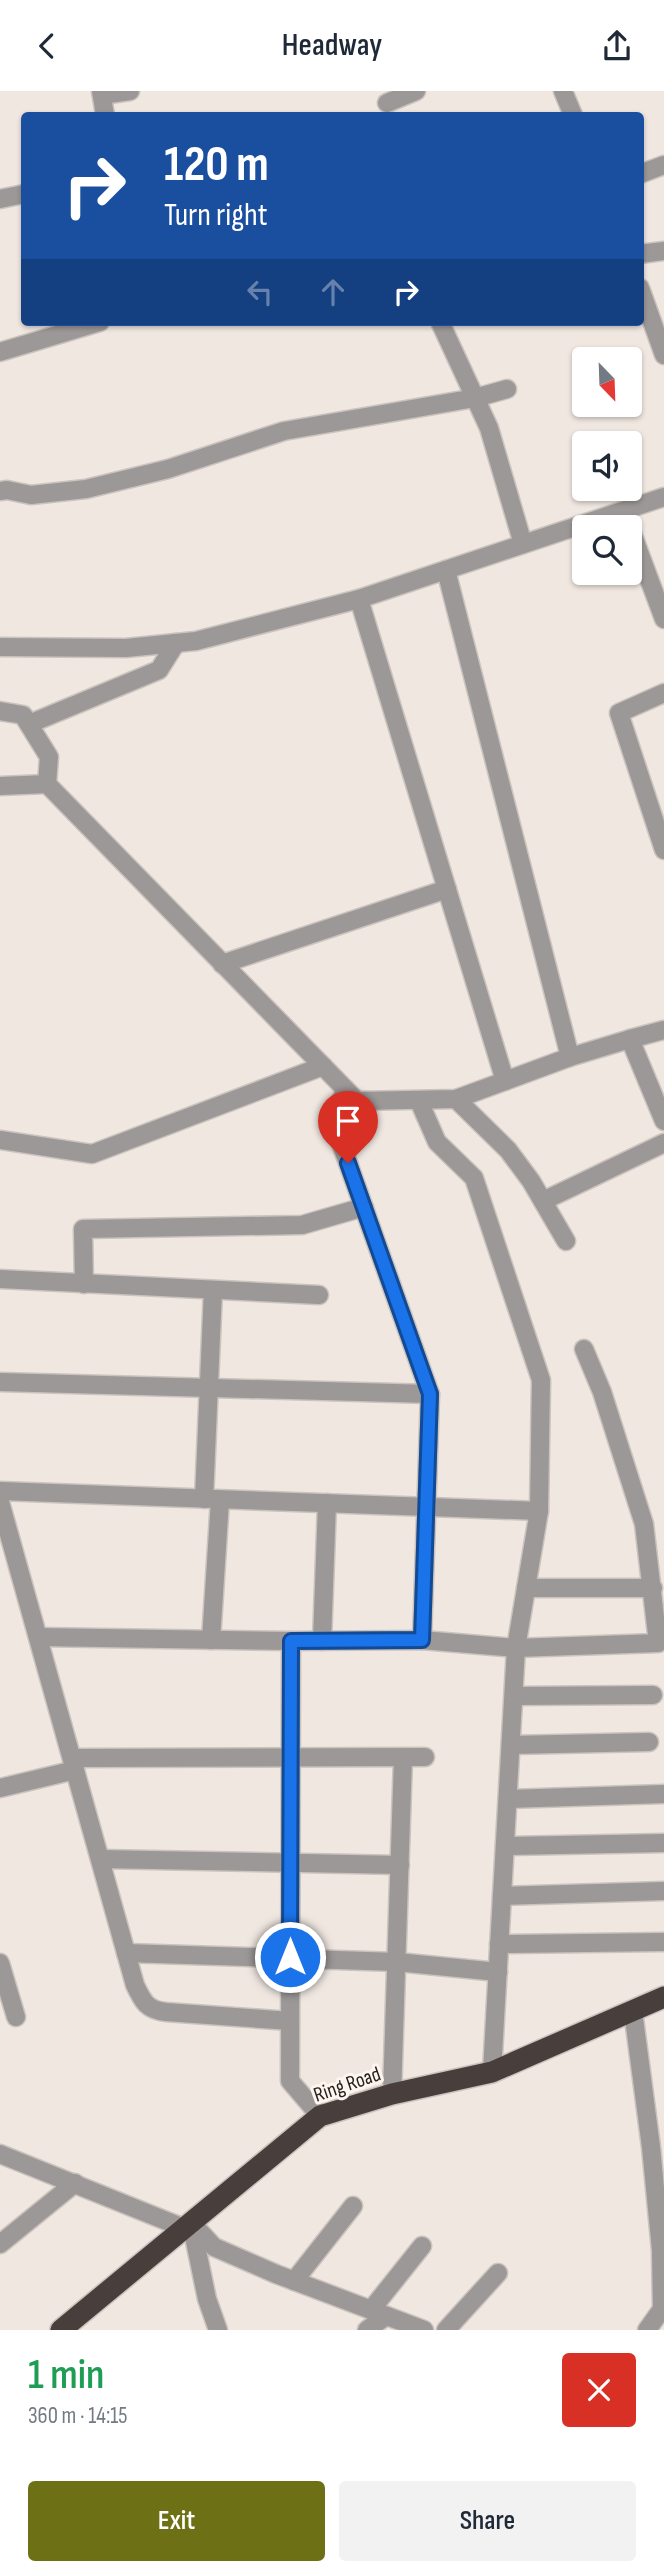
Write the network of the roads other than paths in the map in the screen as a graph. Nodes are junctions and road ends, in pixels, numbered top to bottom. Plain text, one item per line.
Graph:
1 (130, 91) edge
2 (416, 91) edge
3 (563, 91) edge
4 (101, 93) edge
5 (386, 103) edge
6 (104, 112) edge
7 (572, 112) edge
8 (664, 165) edge
9 (644, 172) edge
10 (21, 195) edge
11 (0, 199) edge
12 (664, 251) edge
13 (644, 254) edge
14 (644, 299) edge
15 (87, 326) edge
16 (442, 326) edge
17 (0, 352) edge
18 (664, 355) edge
19 (507, 389) dead end
20 (475, 398) junction
21 (0, 491) edge
22 (664, 497) edge
23 (638, 515) edge
24 (572, 534) edge
25 (523, 544) junction
26 (642, 560) edge
27 (446, 570) junction
28 (359, 599) junction
29 (664, 619) edge
30 (176, 643) junction
31 (0, 647) edge
32 (664, 693) edge
33 (0, 711) edge
34 (29, 724) junction
35 (47, 784) junction
36 (0, 786) edge
37 (664, 850) edge
38 (447, 889) junction
39 (222, 964) junction
40 (664, 1030) edge
41 (630, 1039) junction
42 (570, 1056) junction
43 (323, 1066) junction
44 (505, 1081) junction
45 (346, 1090) junction
46 (456, 1099) junction
47 (419, 1101) junction
48 (664, 1121) edge
49 (0, 1140) edge
50 (664, 1143) edge
51 (543, 1201) junction
52 (364, 1207) junction
53 (566, 1241) dead end
54 (0, 1279) edge
55 (84, 1283) junction
56 (213, 1290) junction
57 (319, 1295) dead end
58 (584, 1349) dead end
59 (0, 1382) edge
60 (209, 1388) junction
61 (430, 1394) junction
62 (0, 1491) edge
63 (212, 1499) junction
64 (0, 1502) edge
65 (327, 1503) junction
66 (426, 1507) junction
67 (539, 1511) junction
68 (526, 1588) junction
69 (653, 1588) junction
70 (38, 1637) junction
71 (211, 1640) junction
72 (422, 1640) junction
73 (291, 1641) junction
74 (322, 1641) junction
75 (516, 1648) junction
76 (653, 1695) dead end
77 (513, 1696) junction
78 (649, 1742) dead end
79 (511, 1745) junction
80 (403, 1758) junction
81 (425, 1758) dead end
82 (291, 1759) junction
83 (73, 1764) junction
84 (0, 1788) edge
85 (664, 1794) edge
86 (508, 1799) junction
87 (664, 1843) edge
88 (505, 1846) junction
89 (100, 1859) junction
90 (291, 1862) junction
91 (400, 1865) junction
92 (664, 1891) edge
93 (502, 1896) junction
94 (664, 1943) edge
95 (499, 1944) junction
96 (126, 1953) junction
97 (290, 1957) junction
98 (397, 1962) junction
99 (0, 1963) edge
100 (498, 1972) junction
101 (664, 1997) edge
102 (633, 2011) junction
103 (16, 2017) dead end
104 (290, 2021) junction
105 (492, 2072) junction
106 (392, 2094) junction
107 (320, 2116) junction
108 (0, 2154) edge
109 (75, 2183) junction
110 (353, 2206) dead end
111 (188, 2225) junction
112 (662, 2232) edge
113 (0, 2244) edge
114 (422, 2246) dead end
115 (662, 2262) edge
116 (498, 2273) dead end
117 (294, 2281) junction
118 (378, 2313) junction
119 (61, 2330) edge
120 (218, 2330) edge
121 (367, 2330) edge
122 (424, 2330) edge
123 (446, 2330) edge
124 (648, 2330) edge

1 - 4 street
2 - 5 street
3 - 7 street
4 - 6 street
8 - 9 street
10 - 11 street
12 - 13 street
14 - 18 street
15 - 17 street
16 - 20 street
19 - 20 street
20 - 21 street
20 - 25 street
22 - 23 street
24 - 25 street
25 - 27 street
26 - 29 street
27 - 28 street
27 - 42 street
28 - 30 street
28 - 38 street
30 - 31 street
30 - 34 street
32 - 37 street
33 - 34 street
34 - 35 street
35 - 36 street
35 - 39 street
38 - 39 street
38 - 44 street
39 - 43 street
40 - 41 street
41 - 42 street
41 - 48 street
42 - 44 street
43 - 45 street
43 - 49 street
44 - 46 street
45 - 47 street
45 - 52 street
46 - 47 street
46 - 51 street
47 - 67 street
50 - 51 street
51 - 53 street
52 - 55 street
52 - 61 street
54 - 55 street
55 - 56 street
56 - 57 street
56 - 60 street
58 - 69 street
59 - 60 street
60 - 61 street
60 - 63 street
61 - 66 street
62 - 63 street
63 - 65 street
63 - 71 street
64 - 70 street
65 - 66 street
65 - 74 street
66 - 67 street
66 - 72 street
67 - 68 street
68 - 69 street
68 - 75 street
69 - 75 street
70 - 71 street
70 - 83 street
71 - 73 street
72 - 74 street
72 - 75 street
73 - 74 street
73 - 82 street
75 - 77 street
76 - 77 street
77 - 79 street
78 - 79 street
79 - 86 street
80 - 81 street
80 - 82 street
80 - 91 street
82 - 83 street
82 - 90 street
83 - 84 street
83 - 89 street
85 - 86 street
86 - 88 street
87 - 88 street
88 - 93 street
89 - 90 street
89 - 96 street
90 - 91 street
90 - 97 street
91 - 98 street
92 - 93 street
93 - 95 street
94 - 95 street
95 - 100 street
96 - 97 street
96 - 104 street
97 - 98 street
97 - 104 street
98 - 100 street
98 - 106 street
99 - 103 street
100 - 105 street
101 - 102 highway, Ring Road
102 - 105 highway, Ring Road
102 - 112 street
104 - 107 street
105 - 106 highway, Ring Road
106 - 107 highway, Ring Road
107 - 111 highway, Ring Road
108 - 109 street
109 - 111 street
109 - 113 street
110 - 117 street
111 - 117 street
111 - 119 highway, Ring Road
111 - 120 street
112 - 115 street
114 - 118 street
115 - 124 street
116 - 123 street
117 - 118 street
118 - 121 street
118 - 122 street

